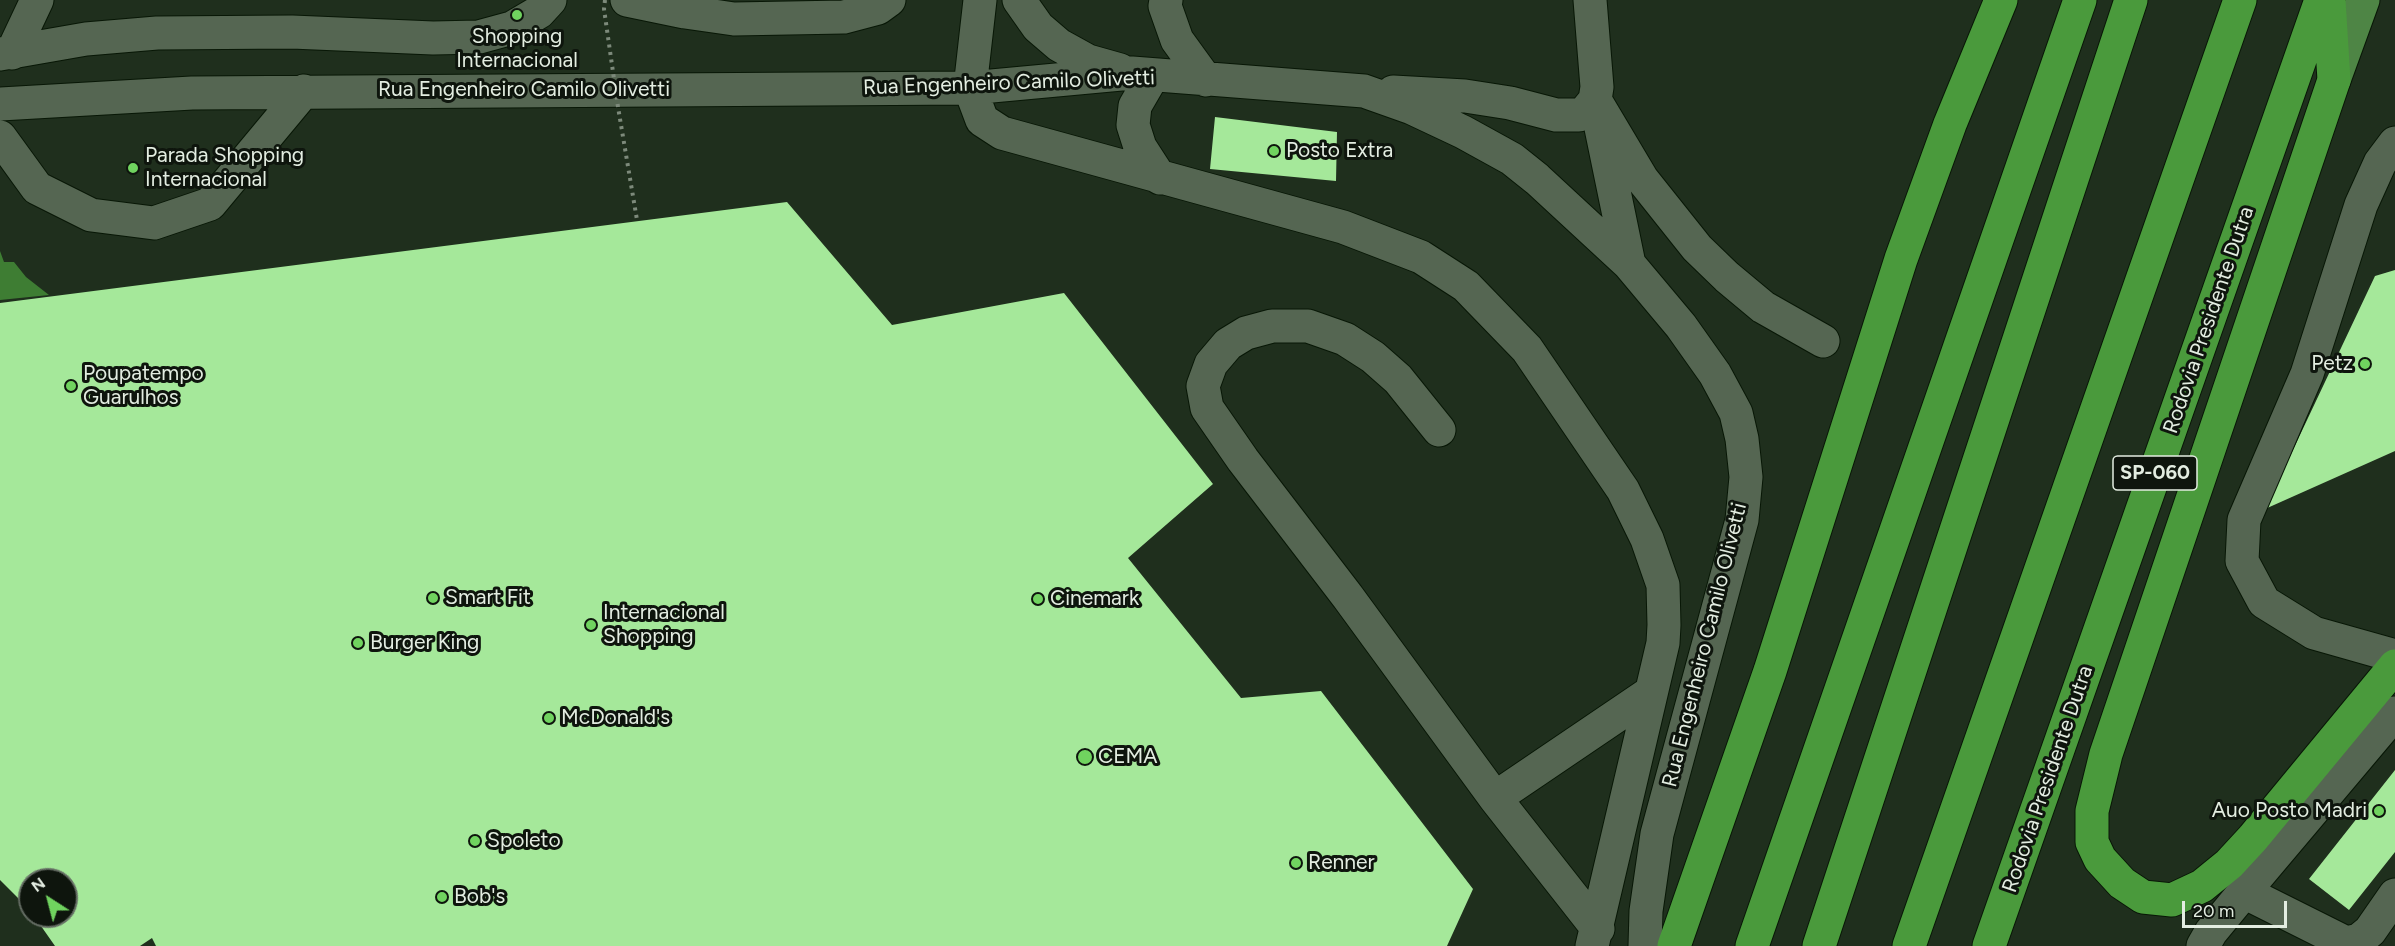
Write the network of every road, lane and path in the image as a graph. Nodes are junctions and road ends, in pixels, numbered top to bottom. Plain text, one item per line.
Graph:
1 (37, 0) edge
2 (550, 0) edge
3 (605, 0) edge
4 (627, 0) edge
5 (889, 0) edge
6 (980, 0) edge
7 (1019, 0) edge
8 (1166, 0) edge
9 (1590, 0) edge
10 (2001, 0) edge
11 (2080, 0) edge
12 (2131, 0) edge
13 (2240, 0) edge
14 (2321, 0) edge
15 (2329, 0) edge
16 (2363, 0) edge
17 (812, 8) edge
18 (6, 53) edge
19 (1143, 74) junction
20 (1206, 80) junction
21 (2334, 81) junction
22 (970, 88) junction
23 (304, 91) junction
24 (1364, 91) junction
25 (1595, 100) junction
26 (0, 104) edge
27 (0, 137) edge
28 (2395, 143) edge
29 (1160, 178) junction
30 (637, 220) dead end
31 (1629, 264) junction
32 (1823, 341) dead end
33 (1439, 430) dead end
34 (2395, 656) edge
35 (2395, 666) edge
36 (1650, 693) junction
37 (2395, 713) edge
38 (1495, 798) junction
39 (2244, 892) junction
40 (2395, 895) edge
41 (1595, 937) edge
42 (1645, 946) edge
43 (1674, 946) edge
44 (1752, 946) edge
45 (1819, 946) edge
46 (1909, 946) edge
47 (1989, 946) edge
48 (2203, 946) edge

1 - 18 street
2 - 18 street
3 - 30 path, bridge
4 - 17 street
5 - 17 street
6 - 22 street
7 - 19 street
8 - 20 street
9 - 25 street
10 - 43 highway
11 - 44 highway
12 - 45 highway
13 - 46 highway, SP-060
14 - 47 highway, Rodovia Presidente Dutra / SP-060
15 - 21 highway
16 - 21 main road
19 - 20 street, Rua Engenheiro Camilo Olivetti
19 - 22 street, Rua Engenheiro Camilo Olivetti
19 - 29 street
20 - 24 street, Rua Engenheiro Camilo Olivetti
21 - 35 highway
22 - 23 street, Rua Engenheiro Camilo Olivetti
22 - 29 street
23 - 26 street, Rua Engenheiro Camilo Olivetti
23 - 27 street
24 - 25 street
24 - 31 street, Rua Engenheiro Camilo Olivetti
25 - 31 street
25 - 32 street
28 - 34 street
29 - 36 street
31 - 42 street, Rua Engenheiro Camilo Olivetti
33 - 38 street
36 - 38 street
36 - 41 street
37 - 39 street
38 - 41 street
39 - 40 street
39 - 48 street

